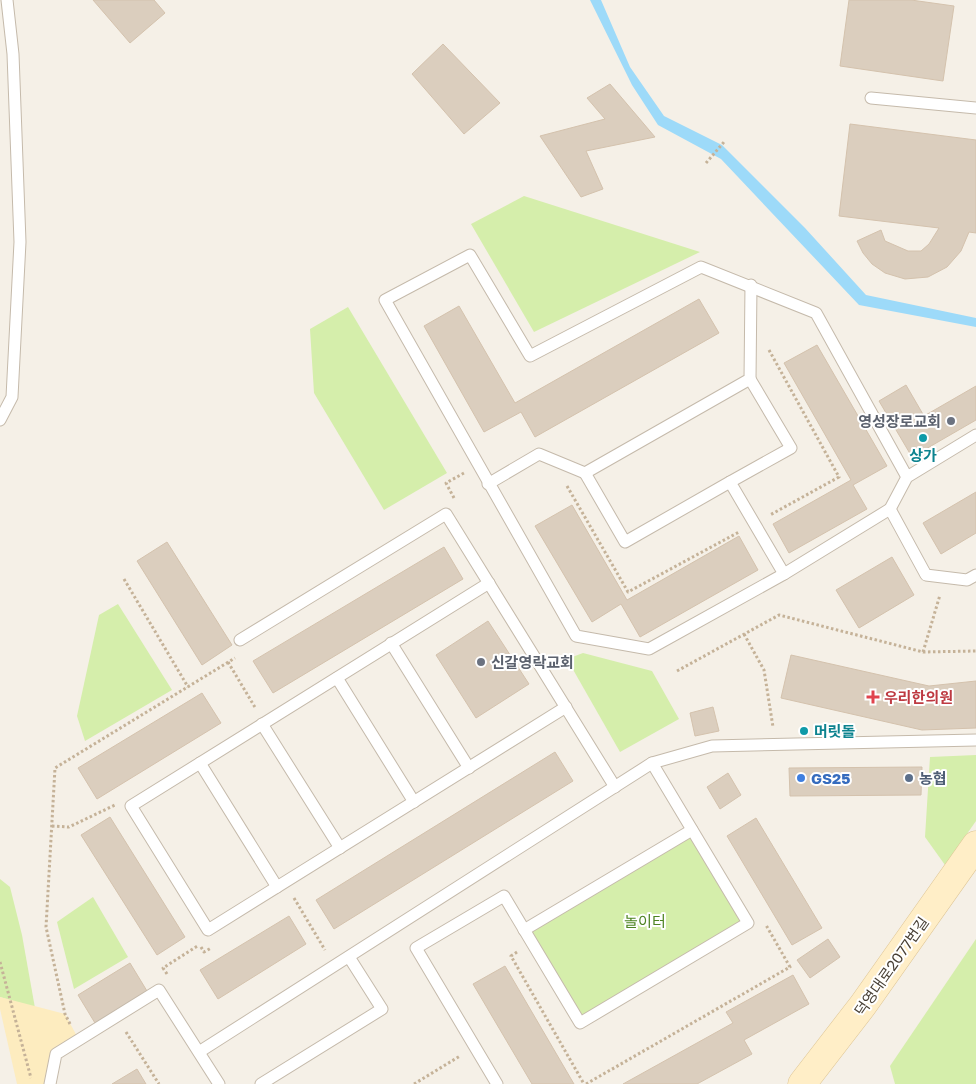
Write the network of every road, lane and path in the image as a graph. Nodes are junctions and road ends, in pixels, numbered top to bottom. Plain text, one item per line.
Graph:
1 (7, 0) edge
2 (871, 98) dead end
3 (976, 108) edge
4 (724, 142) dead end
5 (706, 164) dead end
6 (751, 285) junction
7 (750, 379) junction
8 (0, 420) edge
9 (976, 436) edge
10 (586, 473) junction
11 (906, 477) junction
12 (730, 482) junction
13 (446, 483) dead end
14 (488, 484) junction
15 (456, 500) dead end
16 (890, 509) junction
17 (784, 574) junction
18 (976, 575) edge
19 (945, 577) junction
20 (124, 579) dead end
21 (489, 583) junction
22 (744, 634) junction
23 (240, 640) dead end
24 (392, 643) junction
25 (976, 651) edge
26 (923, 652) junction
27 (241, 654) dead end
28 (228, 662) junction
29 (677, 671) dead end
30 (337, 678) junction
31 (188, 687) junction
32 (566, 707) junction
33 (261, 719) junction
34 (774, 735) dead end
35 (976, 740) edge
36 (200, 763) junction
37 (652, 763) junction
38 (469, 768) junction
39 (614, 787) junction
40 (121, 799) dead end
41 (414, 802) junction
42 (113, 804) junction
43 (118, 813) dead end
44 (52, 826) junction
45 (692, 830) junction
46 (976, 845) edge
47 (340, 848) junction
48 (277, 887) junction
49 (302, 892) dead end
50 (293, 897) junction
51 (285, 902) dead end
52 (761, 916) dead end
53 (524, 930) junction
54 (195, 936) dead end
55 (200, 945) junction
56 (212, 947) dead end
57 (334, 947) dead end
58 (511, 956) dead end
59 (349, 957) junction
60 (0, 962) edge
61 (168, 976) dead end
62 (117, 1016) junction
63 (79, 1040) junction
64 (199, 1052) junction
65 (462, 1055) dead end
66 (31, 1078) dead end
67 (50, 1084) edge
68 (159, 1084) edge
69 (219, 1084) edge
70 (261, 1084) edge
71 (414, 1084) edge
72 (497, 1084) edge
73 (585, 1084) edge
74 (802, 1084) edge

1 - 8 lane
2 - 3 lane
4 - 5 path
6 - 7 lane
6 - 11 lane
6 - 14 lane
7 - 10 lane
7 - 12 lane
9 - 11 lane
10 - 12 lane
10 - 14 lane
11 - 16 lane
12 - 17 lane
13 - 15 path
14 - 17 lane
16 - 17 lane
16 - 19 lane
18 - 19 lane
19 - 26 path
20 - 31 path
21 - 23 lane
21 - 24 lane
21 - 32 lane
22 - 26 path
22 - 29 path
22 - 34 path
24 - 30 lane
24 - 38 lane
25 - 26 path
27 - 28 path
28 - 31 path
28 - 33 path
30 - 33 lane
30 - 41 lane
31 - 44 path
32 - 38 lane
32 - 39 lane
33 - 36 lane
33 - 47 lane
35 - 37 lane
36 - 48 lane
36 - 48 lane
37 - 39 lane
37 - 45 lane
38 - 41 lane
39 - 59 lane
40 - 42 path
41 - 47 lane
42 - 43 path
42 - 44 path
44 - 63 path
45 - 53 lane
45 - 53 lane
46 - 74 street, 덕영대로2077번길
47 - 48 lane
49 - 50 path
50 - 51 path
50 - 57 path
52 - 73 path
53 - 72 lane
54 - 55 path
55 - 56 path
55 - 61 path
58 - 73 path
59 - 64 lane
59 - 70 lane
60 - 66 path
62 - 63 lane
62 - 64 lane
62 - 68 path
63 - 67 lane
64 - 69 lane
65 - 71 path

